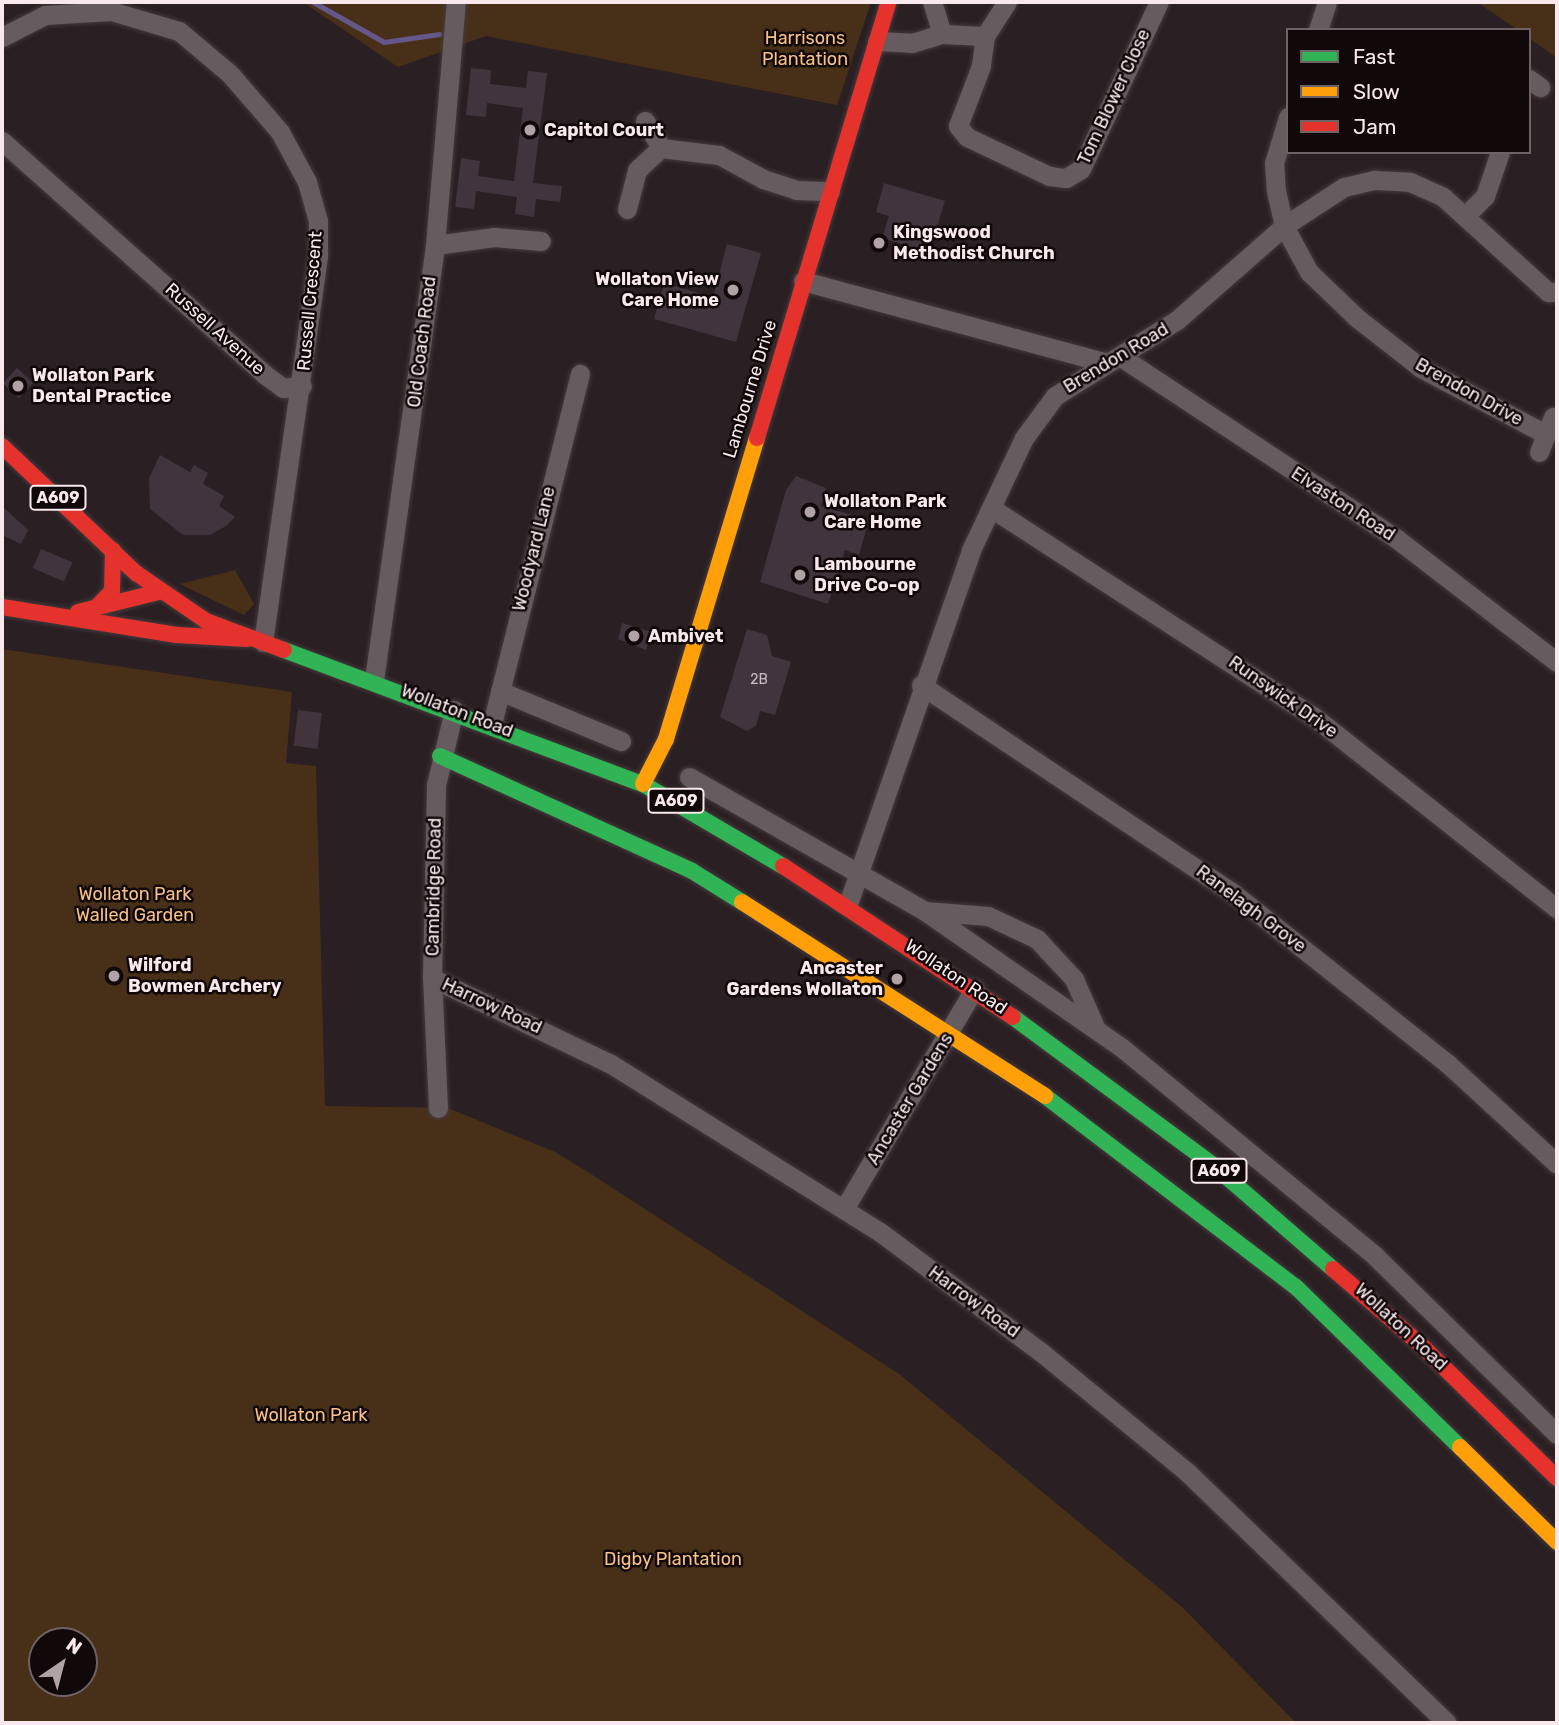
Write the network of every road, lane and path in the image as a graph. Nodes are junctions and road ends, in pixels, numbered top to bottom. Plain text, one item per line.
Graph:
1 (456, 2) edge
2 (889, 2) edge
3 (932, 2) edge
4 (1007, 2) edge
5 (1159, 2) edge
6 (1331, 3) edge
7 (1319, 28) edge
8 (942, 34) junction
9 (985, 36) junction
10 (2, 37) edge
11 (877, 41) junction
12 (645, 121) dead end
13 (1286, 124) edge
14 (2, 141) edge
15 (661, 148) junction
16 (1499, 154) edge
17 (830, 191) junction
18 (627, 209) dead end
19 (1466, 215) junction
20 (1283, 226) junction
21 (541, 241) dead end
22 (435, 245) junction
23 (803, 281) junction
24 (1557, 292) edge
25 (1114, 360) junction
26 (580, 374) dead end
27 (302, 386) junction
28 (2, 446) edge
29 (1539, 452) dead end
30 (991, 508) junction
31 (113, 550) junction
32 (161, 594) junction
33 (2, 607) edge
34 (96, 608) junction
35 (66, 614) junction
36 (149, 631) junction
37 (258, 641) junction
38 (1557, 662) edge
39 (374, 680) junction
40 (921, 685) junction
41 (500, 691) junction
42 (454, 710) junction
43 (492, 724) junction
44 (621, 740) dead end
45 (440, 757) junction
46 (689, 777) dead end
47 (643, 784) junction
48 (860, 872) junction
49 (848, 904) junction
50 (1557, 909) edge
51 (925, 911) junction
52 (432, 978) junction
53 (974, 989) junction
54 (1096, 1029) junction
55 (950, 1032) junction
56 (438, 1108) dead end
57 (1557, 1164) edge
58 (844, 1209) junction
59 (1557, 1434) edge
60 (1557, 1478) edge
61 (1557, 1542) edge
62 (1447, 1723) edge

1 - 22 street, Old Coach Road
2 - 11 street, Lambourne Drive
3 - 8 street
4 - 9 street, Tom Blower Close
5 - 9 street, Tom Blower Close
6 - 7 street
8 - 9 street
8 - 11 street
10 - 27 street, Russell Crescent
11 - 17 street, Lambourne Drive
12 - 15 street
13 - 20 street
14 - 27 street, Russell Avenue
15 - 17 street
15 - 18 street
16 - 19 street
17 - 23 street, Lambourne Drive
19 - 20 street, Brendon Road
19 - 24 street, Brendon Road
20 - 25 street, Brendon Road
20 - 29 street, Brendon Drive
21 - 22 street
22 - 39 street, Old Coach Road
23 - 25 street, Elvaston Road
23 - 47 street, Lambourne Drive
25 - 30 street, Brendon Road
25 - 38 street, Elvaston Road
26 - 41 street, Woodyard Lane
27 - 37 street
28 - 31 street, A609
30 - 40 street, Brendon Road
30 - 50 street, Runswick Drive
31 - 32 street, Wollaton Road / A609
31 - 34 street
32 - 34 street, Wollaton Road
32 - 36 street
32 - 37 street, Wollaton Road / A609
33 - 35 street, Wollaton Road
34 - 35 street, Wollaton Road
35 - 36 street, Wollaton Road
36 - 37 street, Wollaton Road
37 - 39 street, Wollaton Road / A609
39 - 42 street, Wollaton Road / A609
40 - 48 street, Brendon Road
40 - 57 street, Ranelagh Grove
41 - 43 street, Woodyard Lane
41 - 44 street, Wollaton Road
42 - 43 street, Wollaton Road / A609
42 - 45 street, Cambridge Road
43 - 47 street, Wollaton Road / A609
45 - 52 street, Cambridge Road
45 - 55 street
46 - 48 street, Wollaton Road
47 - 49 street, Wollaton Road / A609
48 - 49 street, Brendon Road
48 - 51 street, Wollaton Road
49 - 53 street, Wollaton Road / A609
51 - 54 street, Wollaton Road
51 - 54 street
52 - 56 street, Cambridge Road
52 - 58 street, Harrow Road
53 - 55 street, Ancaster Gardens
53 - 60 street, Wollaton Road / A609
54 - 59 street, Wollaton Road
55 - 58 street, Ancaster Gardens
55 - 61 street
58 - 62 street, Harrow Road

